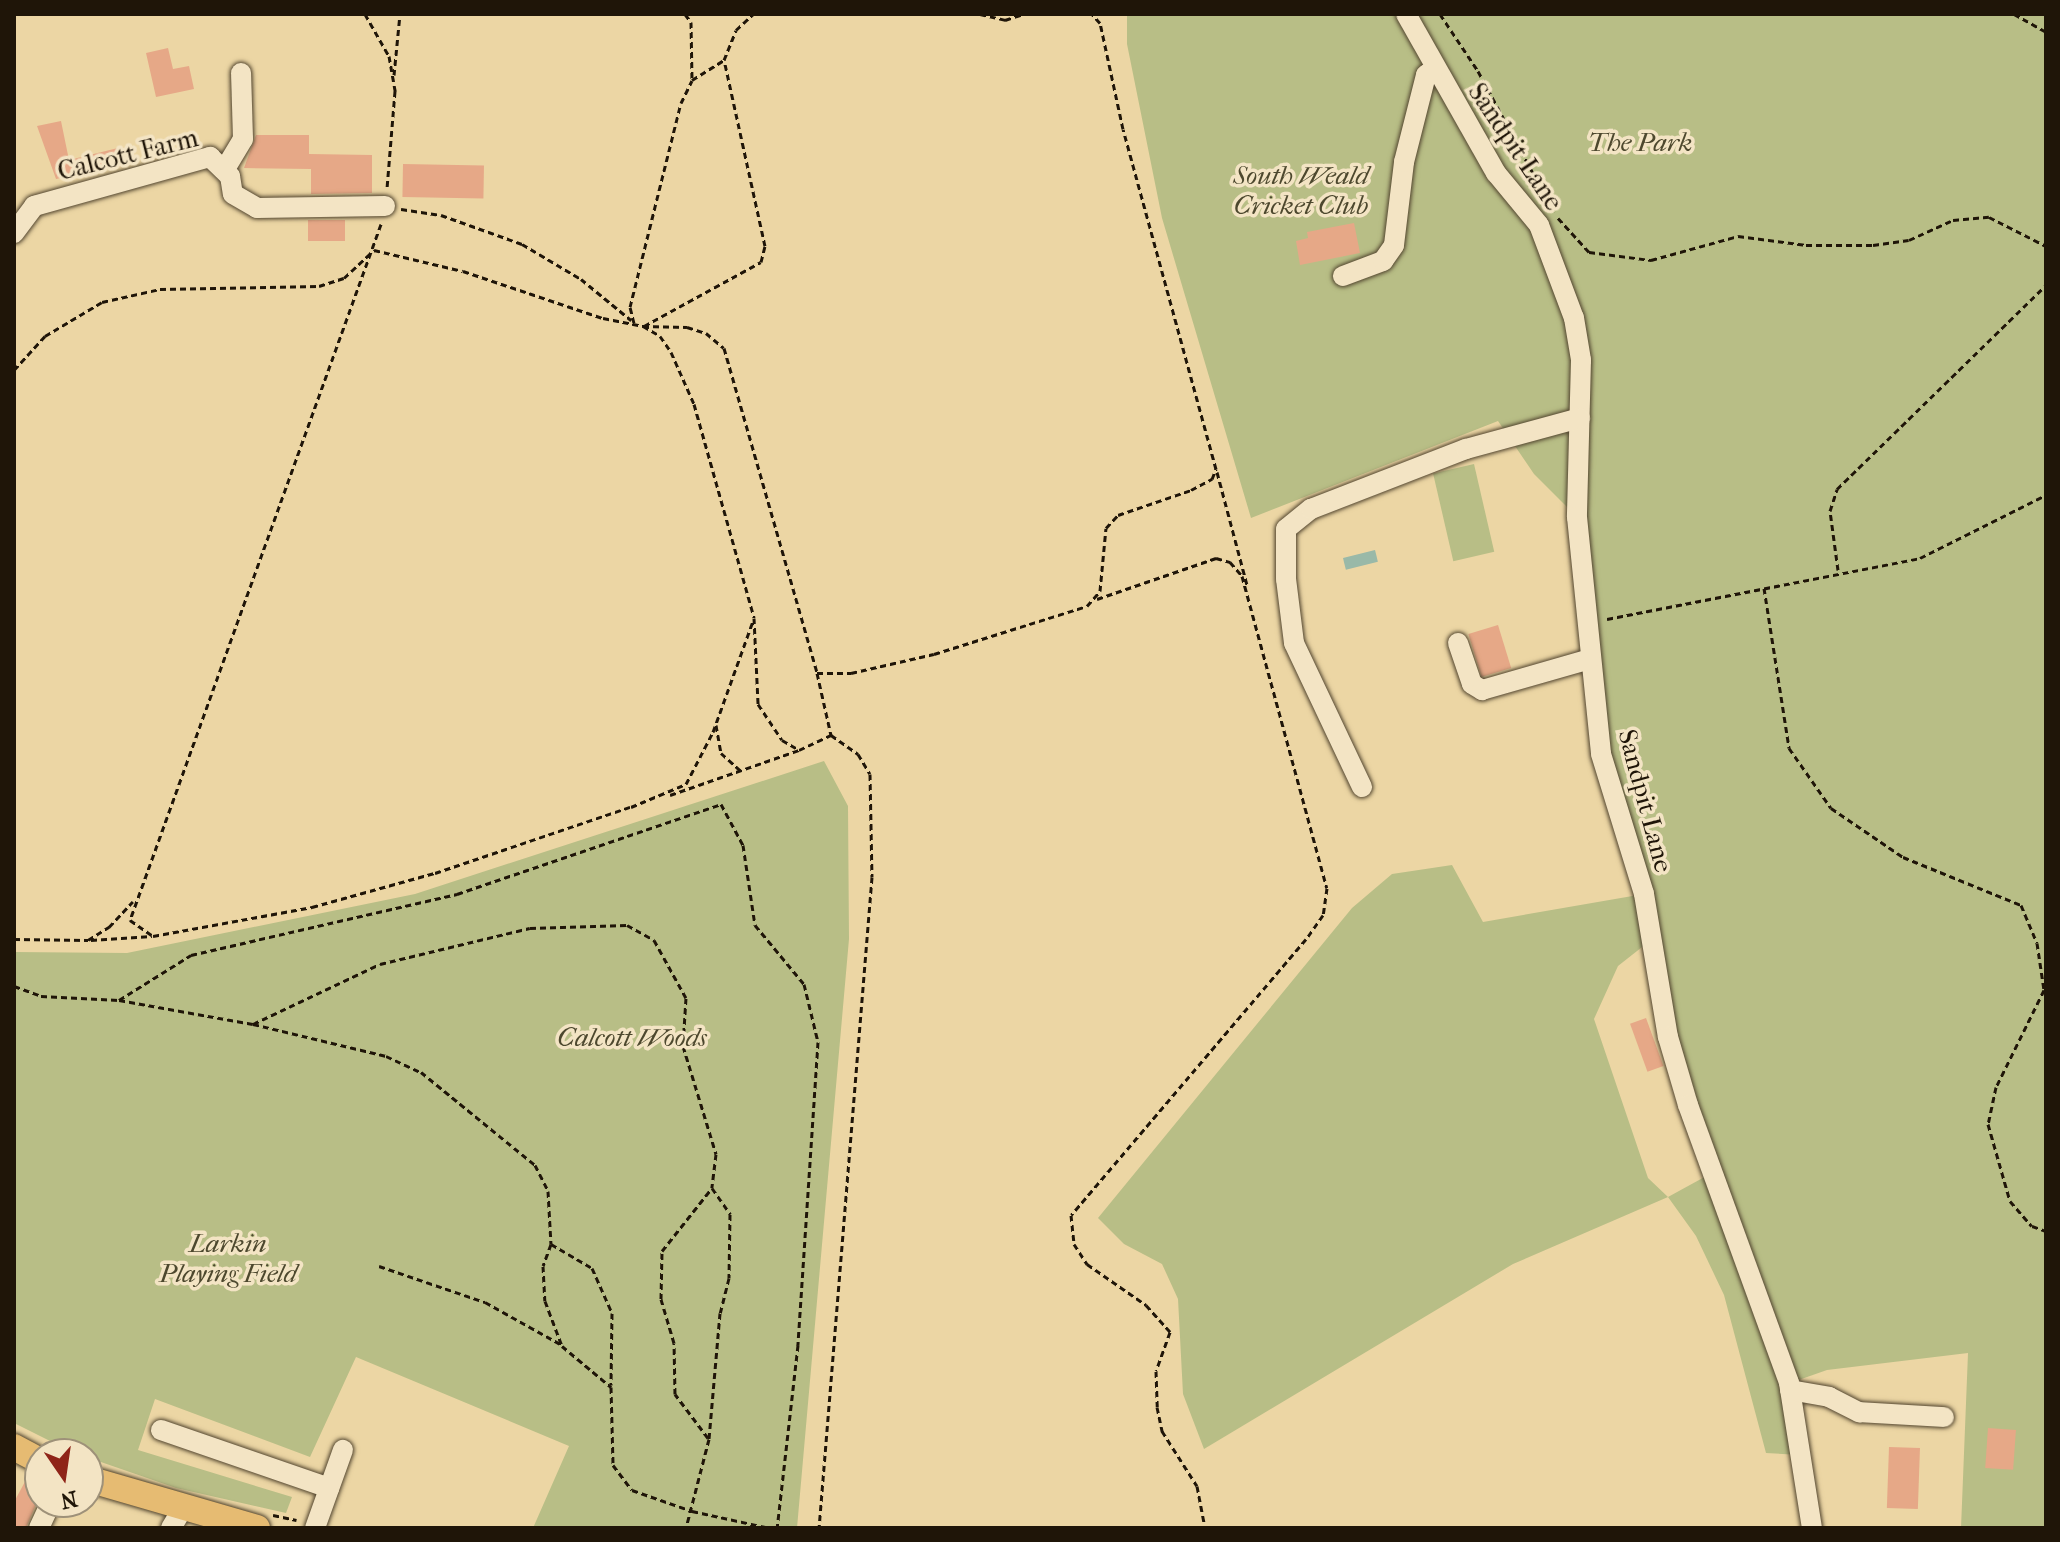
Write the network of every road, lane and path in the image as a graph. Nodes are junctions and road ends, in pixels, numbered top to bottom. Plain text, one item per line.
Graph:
1 (365, 14) edge
2 (400, 14) edge
3 (685, 14) edge
4 (753, 14) edge
5 (980, 14) edge
6 (1024, 14) edge
7 (1092, 14) edge
8 (1406, 14) edge
9 (1440, 14) edge
10 (2014, 14) edge
11 (2046, 32) edge
12 (724, 60) junction
13 (1434, 69) junction
14 (241, 73) dead end
15 (393, 79) junction
16 (692, 80) junction
17 (225, 169) junction
18 (385, 206) junction
19 (14, 233) edge
20 (2046, 246) edge
21 (374, 250) junction
22 (1343, 276) dead end
23 (2046, 285) edge
24 (634, 323) junction
25 (643, 326) junction
26 (14, 370) edge
27 (1580, 418) junction
28 (1216, 469) junction
29 (2046, 495) edge
30 (1838, 570) junction
31 (1764, 588) junction
32 (1250, 596) junction
33 (1096, 599) junction
34 (754, 618) junction
35 (1587, 622) junction
36 (1458, 643) dead end
37 (1590, 659) junction
38 (817, 673) junction
39 (716, 717) junction
40 (831, 735) junction
41 (799, 750) junction
42 (743, 772) junction
43 (1362, 787) dead end
44 (659, 799) junction
45 (133, 901) junction
46 (153, 936) junction
47 (14, 939) edge
48 (88, 940) junction
49 (14, 986) edge
50 (119, 1000) junction
51 (253, 1024) junction
52 (712, 1188) junction
53 (2046, 1231) edge
54 (551, 1244) junction
55 (379, 1266) dead end
56 (562, 1346) junction
57 (611, 1387) junction
58 (1790, 1390) junction
59 (1944, 1417) dead end
60 (161, 1430) dead end
61 (709, 1439) junction
62 (343, 1450) dead end
63 (104, 1486) edge
64 (329, 1488) junction
65 (692, 1511) junction
66 (177, 1518) edge
67 (259, 1520) edge
68 (316, 1526) edge
69 (686, 1528) edge
70 (770, 1528) edge
71 (777, 1528) edge
72 (819, 1528) edge
73 (1205, 1528) edge
74 (1812, 1528) edge

1 - 15 path
2 - 15 path
3 - 16 path
4 - 12 path
5 - 6 path
7 - 28 path
8 - 13 street, Sandpit Lane
9 - 20 path
10 - 11 path
12 - 16 path
12 - 25 path
13 - 22 street
13 - 27 street, Sandpit Lane
14 - 17 street
15 - 18 path
16 - 24 path
17 - 18 street, Calcott Farm
17 - 19 street, Calcott Farm
18 - 21 path
18 - 24 path
21 - 24 path
21 - 26 path
21 - 45 path
23 - 30 path
24 - 25 path
25 - 34 path
25 - 38 path
27 - 35 street, Sandpit Lane
27 - 43 street
28 - 32 path
28 - 33 path
29 - 30 path
30 - 31 path
31 - 35 path
31 - 53 path
32 - 33 path
32 - 73 path
33 - 38 path
34 - 39 path
34 - 41 path
35 - 37 street, Sandpit Lane
36 - 37 street
37 - 58 street, Sandpit Lane
38 - 40 path
39 - 42 path
39 - 44 path
40 - 41 path
40 - 72 path
41 - 42 path
42 - 44 path
44 - 46 path
45 - 46 path
45 - 48 path
46 - 48 path
47 - 48 path
49 - 50 path
50 - 51 path
50 - 71 path
51 - 52 path
51 - 54 path
52 - 61 path
52 - 61 path
54 - 56 path
54 - 57 path
55 - 56 path
56 - 57 path
57 - 65 path
58 - 59 street
58 - 74 street, Sandpit Lane
60 - 64 street
61 - 65 path
62 - 64 street
63 - 66 main road
64 - 68 street
65 - 69 path
65 - 70 path
66 - 67 main road
67 - 68 path

